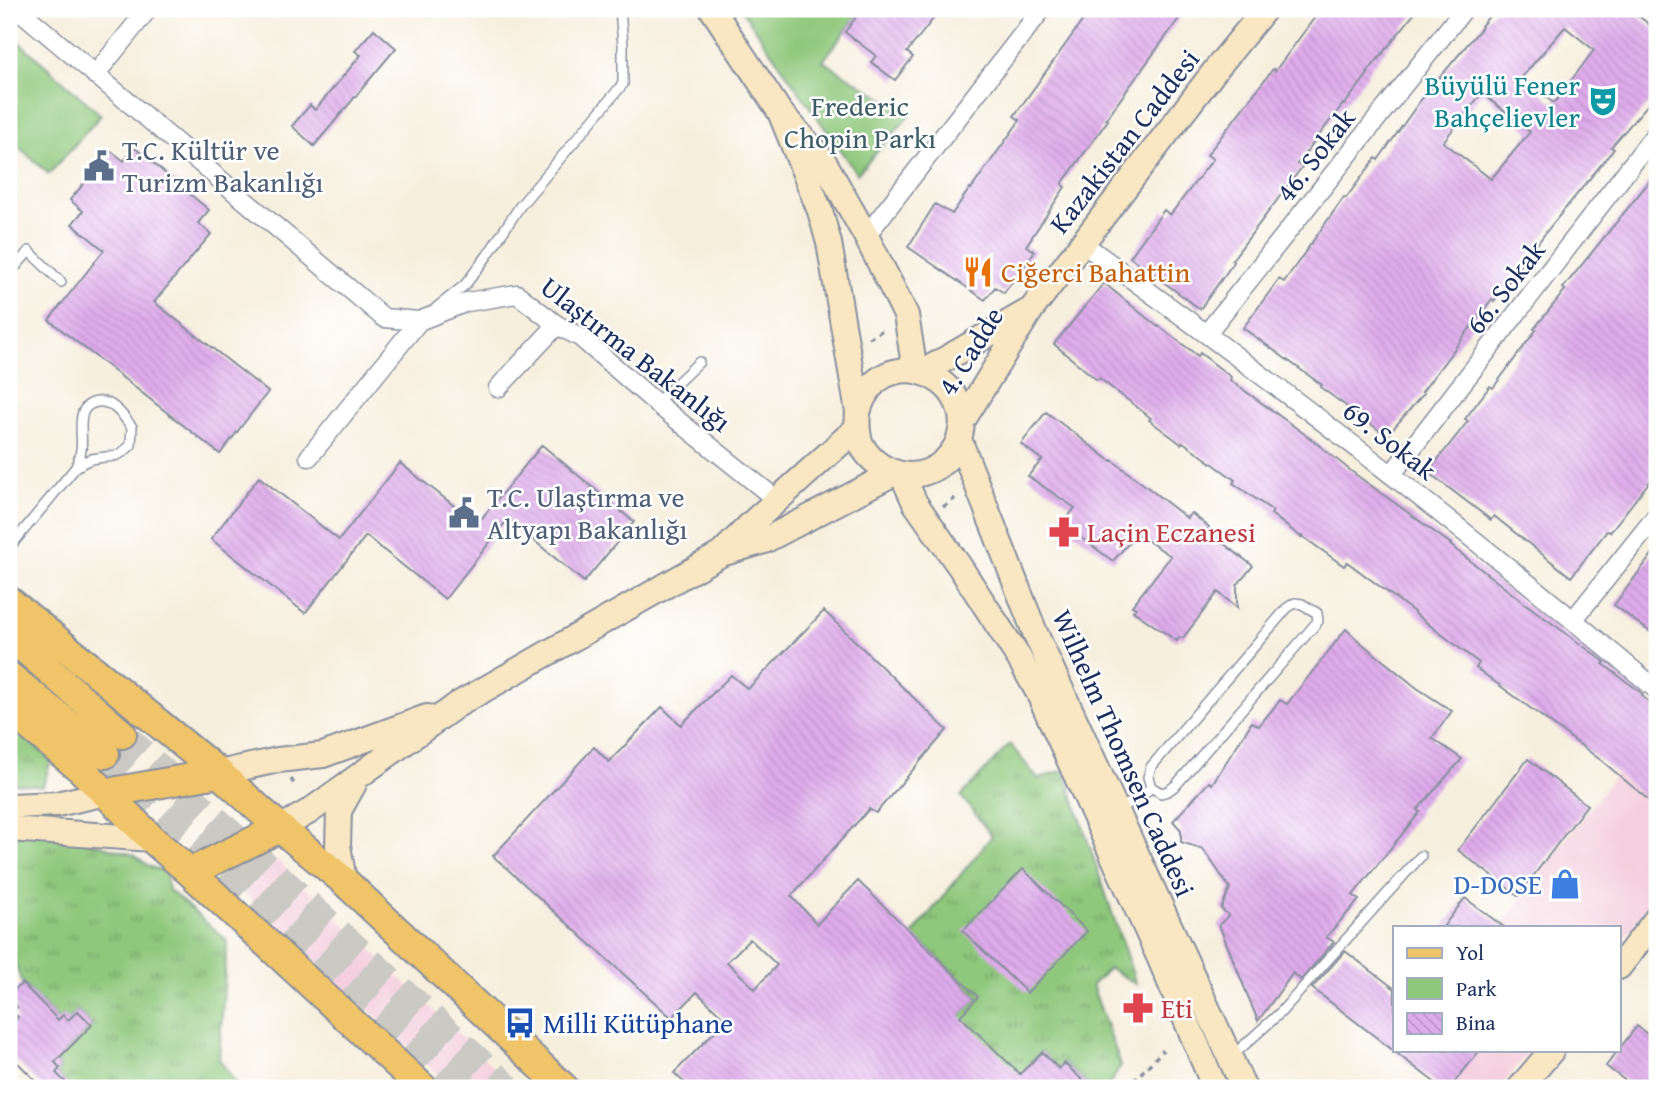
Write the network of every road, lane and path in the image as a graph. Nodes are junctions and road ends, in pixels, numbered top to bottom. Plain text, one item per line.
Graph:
1 (18, 9) edge
2 (149, 9) edge
3 (620, 9) edge
4 (712, 9) edge
5 (1042, 9) edge
6 (1265, 9) edge
7 (1464, 9) edge
8 (95, 75) junction
9 (780, 112) junction
10 (1657, 132) edge
11 (866, 236) junction
12 (1082, 243) junction
13 (9, 274) edge
14 (61, 282) dead end
15 (1031, 310) junction
16 (419, 321) junction
17 (557, 325) junction
18 (891, 325) dead end
19 (1207, 333) junction
20 (864, 341) dead end
21 (699, 362) dead end
22 (919, 372) junction
23 (498, 388) dead end
24 (656, 403) junction
25 (857, 420) junction
26 (960, 430) junction
27 (309, 457) dead end
28 (76, 467) junction
29 (898, 473) junction
30 (1392, 474) junction
31 (964, 491) dead end
32 (778, 500) junction
33 (936, 512) dead end
34 (1657, 515) edge
35 (9, 548) edge
36 (721, 554) junction
37 (9, 601) edge
38 (1574, 619) junction
39 (9, 635) edge
40 (9, 676) edge
41 (1657, 690) edge
42 (457, 705) junction
43 (9, 709) edge
44 (219, 773) junction
45 (359, 776) junction
46 (1151, 787) junction
47 (106, 793) junction
48 (9, 806) edge
49 (1117, 810) junction
50 (280, 828) junction
51 (9, 829) edge
52 (152, 839) junction
53 (1421, 856) dead end
54 (190, 872) junction
55 (344, 881) junction
56 (1657, 918) edge
57 (1620, 966) edge
58 (1163, 1051) dead end
59 (1550, 1052) edge
60 (1230, 1058) junction
61 (422, 1088) edge
62 (564, 1088) edge
63 (1127, 1088) edge
64 (1215, 1088) edge
65 (1244, 1088) edge
66 (1520, 1088) edge

1 - 8 street, Ulaştırma Bakanlığı
2 - 8 street
3 - 16 lane
4 - 9 main road
5 - 11 street
6 - 12 main road, Kazakistan Caddesi
7 - 19 street, 46. Sokak
8 - 16 street, Ulaştırma Bakanlığı
9 - 11 main road
9 - 25 main road
10 - 30 street, 66. Sokak
11 - 22 main road
12 - 15 main road, Kazakistan Caddesi
12 - 19 street, 69. Sokak
13 - 14 lane
15 - 22 main road, 4. Cadde
15 - 26 main road, 4. Cadde
16 - 17 street, Ulaştırma Bakanlığı
16 - 27 street
17 - 23 street
17 - 24 street, Ulaştırma Bakanlığı
18 - 20 path
19 - 30 street, 69. Sokak
21 - 24 lane
22 - 25 main road
22 - 26 main road
24 - 32 street, Ulaştırma Bakanlığı
25 - 29 main road
25 - 32 main road
26 - 29 main road
26 - 49 main road, Wilhelm Thomsen Caddesi
28 - 28 lane
28 - 35 lane
29 - 36 main road
29 - 64 main road, Wilhelm Thomsen Caddesi
30 - 38 street, 69. Sokak
31 - 33 path
32 - 36 main road
34 - 38 street
36 - 42 main road
37 - 44 main road
38 - 41 street, 69. Sokak
39 - 40 main road
42 - 44 main road
42 - 45 main road
43 - 47 main road
44 - 47 main road
44 - 50 main road
45 - 50 main road
45 - 55 main road
46 - 46 lane
46 - 49 lane
47 - 48 main road
47 - 52 main road
49 - 60 main road, Wilhelm Thomsen Caddesi
50 - 54 main road
50 - 55 main road
51 - 52 main road
52 - 54 main road
53 - 60 lane
54 - 61 main road
55 - 62 main road
56 - 57 main road
58 - 63 path
59 - 66 main road
60 - 65 main road, Wilhelm Thomsen Caddesi

